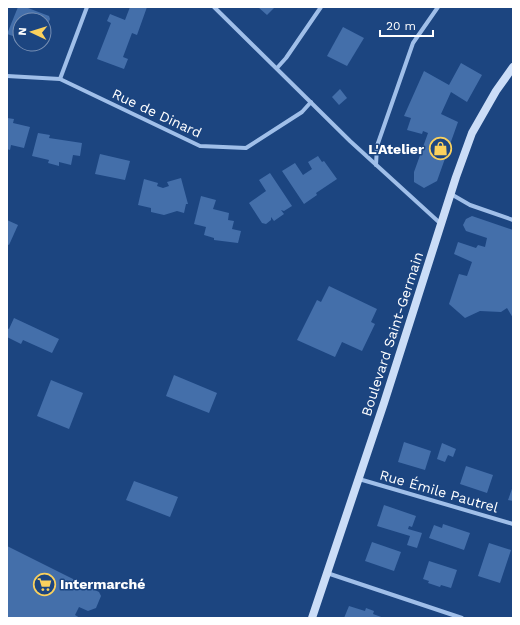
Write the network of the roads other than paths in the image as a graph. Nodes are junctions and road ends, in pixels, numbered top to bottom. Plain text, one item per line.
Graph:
1 (87, 7) edge
2 (214, 7) edge
3 (321, 7) edge
4 (438, 7) edge
5 (513, 66) edge
6 (276, 68) junction
7 (7, 76) edge
8 (60, 79) junction
9 (311, 102) junction
10 (376, 165) junction
11 (450, 194) junction
12 (513, 220) edge
13 (441, 224) junction
14 (359, 479) junction
15 (513, 524) edge
16 (327, 573) junction
17 (312, 618) edge
18 (462, 618) edge

1 - 8 street
2 - 6 street
3 - 6 street
4 - 10 street
5 - 11 main road, Boulevard Saint-Germain
6 - 9 street
7 - 8 street, Rue de Dinard
8 - 9 street, Rue de Dinard
9 - 10 street
10 - 13 street
11 - 12 street
11 - 13 main road, Boulevard Saint-Germain
13 - 14 main road, Boulevard Saint-Germain
14 - 15 street, Rue Émile Pautrel
14 - 16 main road, Boulevard Saint-Germain
16 - 17 main road, Boulevard Saint-Germain
16 - 18 street

